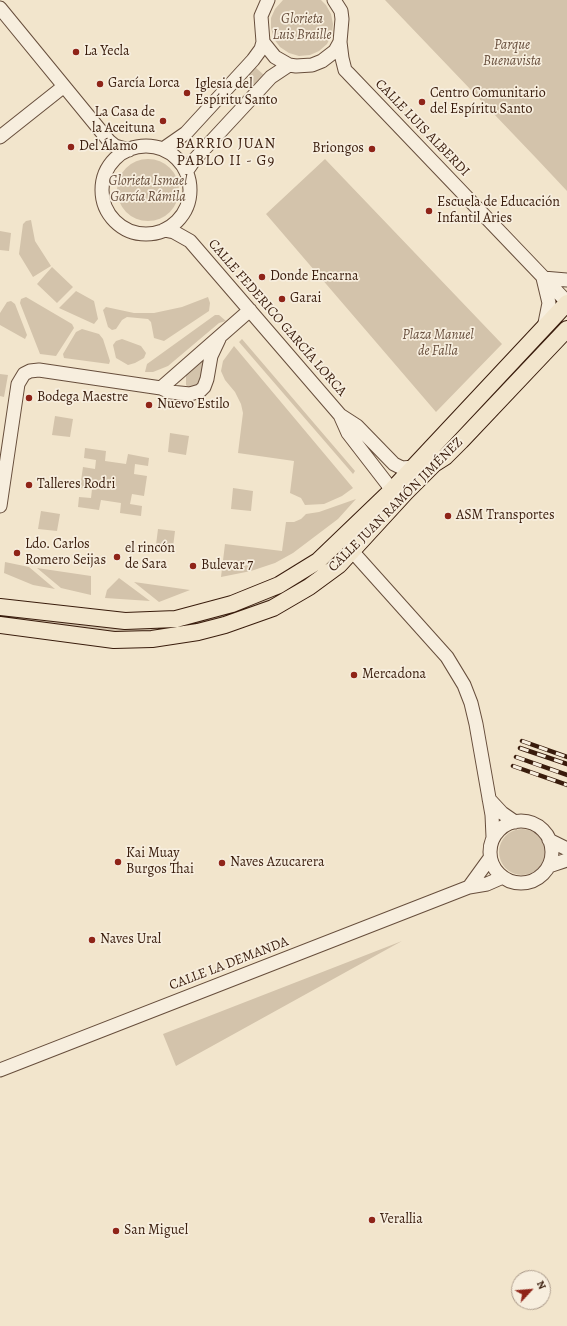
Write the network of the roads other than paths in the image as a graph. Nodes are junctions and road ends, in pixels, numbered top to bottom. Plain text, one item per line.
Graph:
1 (334, 0) edge
2 (266, 1) edge
3 (343, 6) edge
4 (0, 8) edge
5 (263, 42) junction
6 (340, 42) junction
7 (289, 65) junction
8 (312, 65) junction
9 (345, 70) junction
10 (63, 87) junction
11 (0, 138) edge
12 (109, 141) junction
13 (163, 149) junction
14 (128, 150) junction
15 (109, 166) junction
16 (186, 172) junction
17 (184, 212) junction
18 (164, 230) junction
19 (190, 241) junction
20 (543, 278) junction
21 (567, 280) edge
22 (567, 303) edge
23 (250, 310) junction
24 (544, 328) junction
25 (567, 329) edge
26 (219, 339) junction
27 (188, 363) junction
28 (507, 367) junction
29 (519, 380) junction
30 (161, 388) junction
31 (190, 394) junction
32 (340, 415) junction
33 (414, 467) junction
34 (392, 490) junction
35 (0, 506) edge
36 (352, 551) junction
37 (318, 561) junction
38 (339, 565) junction
39 (365, 566) junction
40 (0, 607) edge
41 (0, 625) edge
42 (489, 799) junction
43 (515, 822) junction
44 (494, 837) junction
45 (549, 840) junction
46 (567, 849) edge
47 (490, 858) junction
48 (567, 860) edge
49 (549, 866) junction
50 (503, 877) junction
51 (469, 887) junction
52 (0, 1070) edge

1 - 3 street
2 - 5 street
3 - 6 street
4 - 10 street
5 - 7 street
5 - 13 street
6 - 8 street
6 - 9 street
7 - 8 street
7 - 16 street
8 - 9 street
9 - 20 street, CALLE LUIS ALBERDI
10 - 11 street
10 - 12 street
12 - 14 street
12 - 15 street
13 - 14 street
13 - 16 street
14 - 15 street
15 - 18 street
16 - 17 street
17 - 18 street
17 - 19 street, CALLE FEDERICO GARCÍA LORCA
18 - 19 street, CALLE FEDERICO GARCÍA LORCA
19 - 23 street, CALLE FEDERICO GARCÍA LORCA
20 - 21 street
20 - 22 street, CALLE LUIS ALBERDI
20 - 24 street
22 - 24 main road, CALLE JUAN RAMÓN JIMÉNEZ
23 - 26 street
23 - 32 street, CALLE FEDERICO GARCÍA LORCA
24 - 28 main road, CALLE JUAN RAMÓN JIMÉNEZ
25 - 29 main road, CALLE JUAN RAMÓN JIMÉNEZ
26 - 27 street
26 - 31 street
27 - 30 street
27 - 31 street
28 - 29 street
28 - 33 main road, CALLE JUAN RAMÓN JIMÉNEZ
29 - 36 main road, CALLE JUAN RAMÓN JIMÉNEZ
30 - 31 street
30 - 35 street
32 - 33 street, CALLE FEDERICO GARCÍA LORCA
32 - 34 street, CALLE FEDERICO GARCÍA LORCA
33 - 34 main road, CALLE JUAN RAMÓN JIMÉNEZ
34 - 36 street
34 - 37 main road, CALLE JUAN RAMÓN JIMÉNEZ
36 - 37 street
36 - 38 main road, CALLE JUAN RAMÓN JIMÉNEZ
36 - 39 street
37 - 40 main road, CALLE JUAN RAMÓN JIMÉNEZ
38 - 39 street
38 - 41 main road, CALLE JUAN RAMÓN JIMÉNEZ
39 - 42 street
42 - 43 street
42 - 44 street
43 - 44 street
43 - 45 street
44 - 47 street
45 - 46 street
45 - 49 street
47 - 50 street
47 - 51 street
48 - 49 street
49 - 50 street
50 - 51 street, CALLE LA DEMANDA
51 - 52 street, CALLE LA DEMANDA

